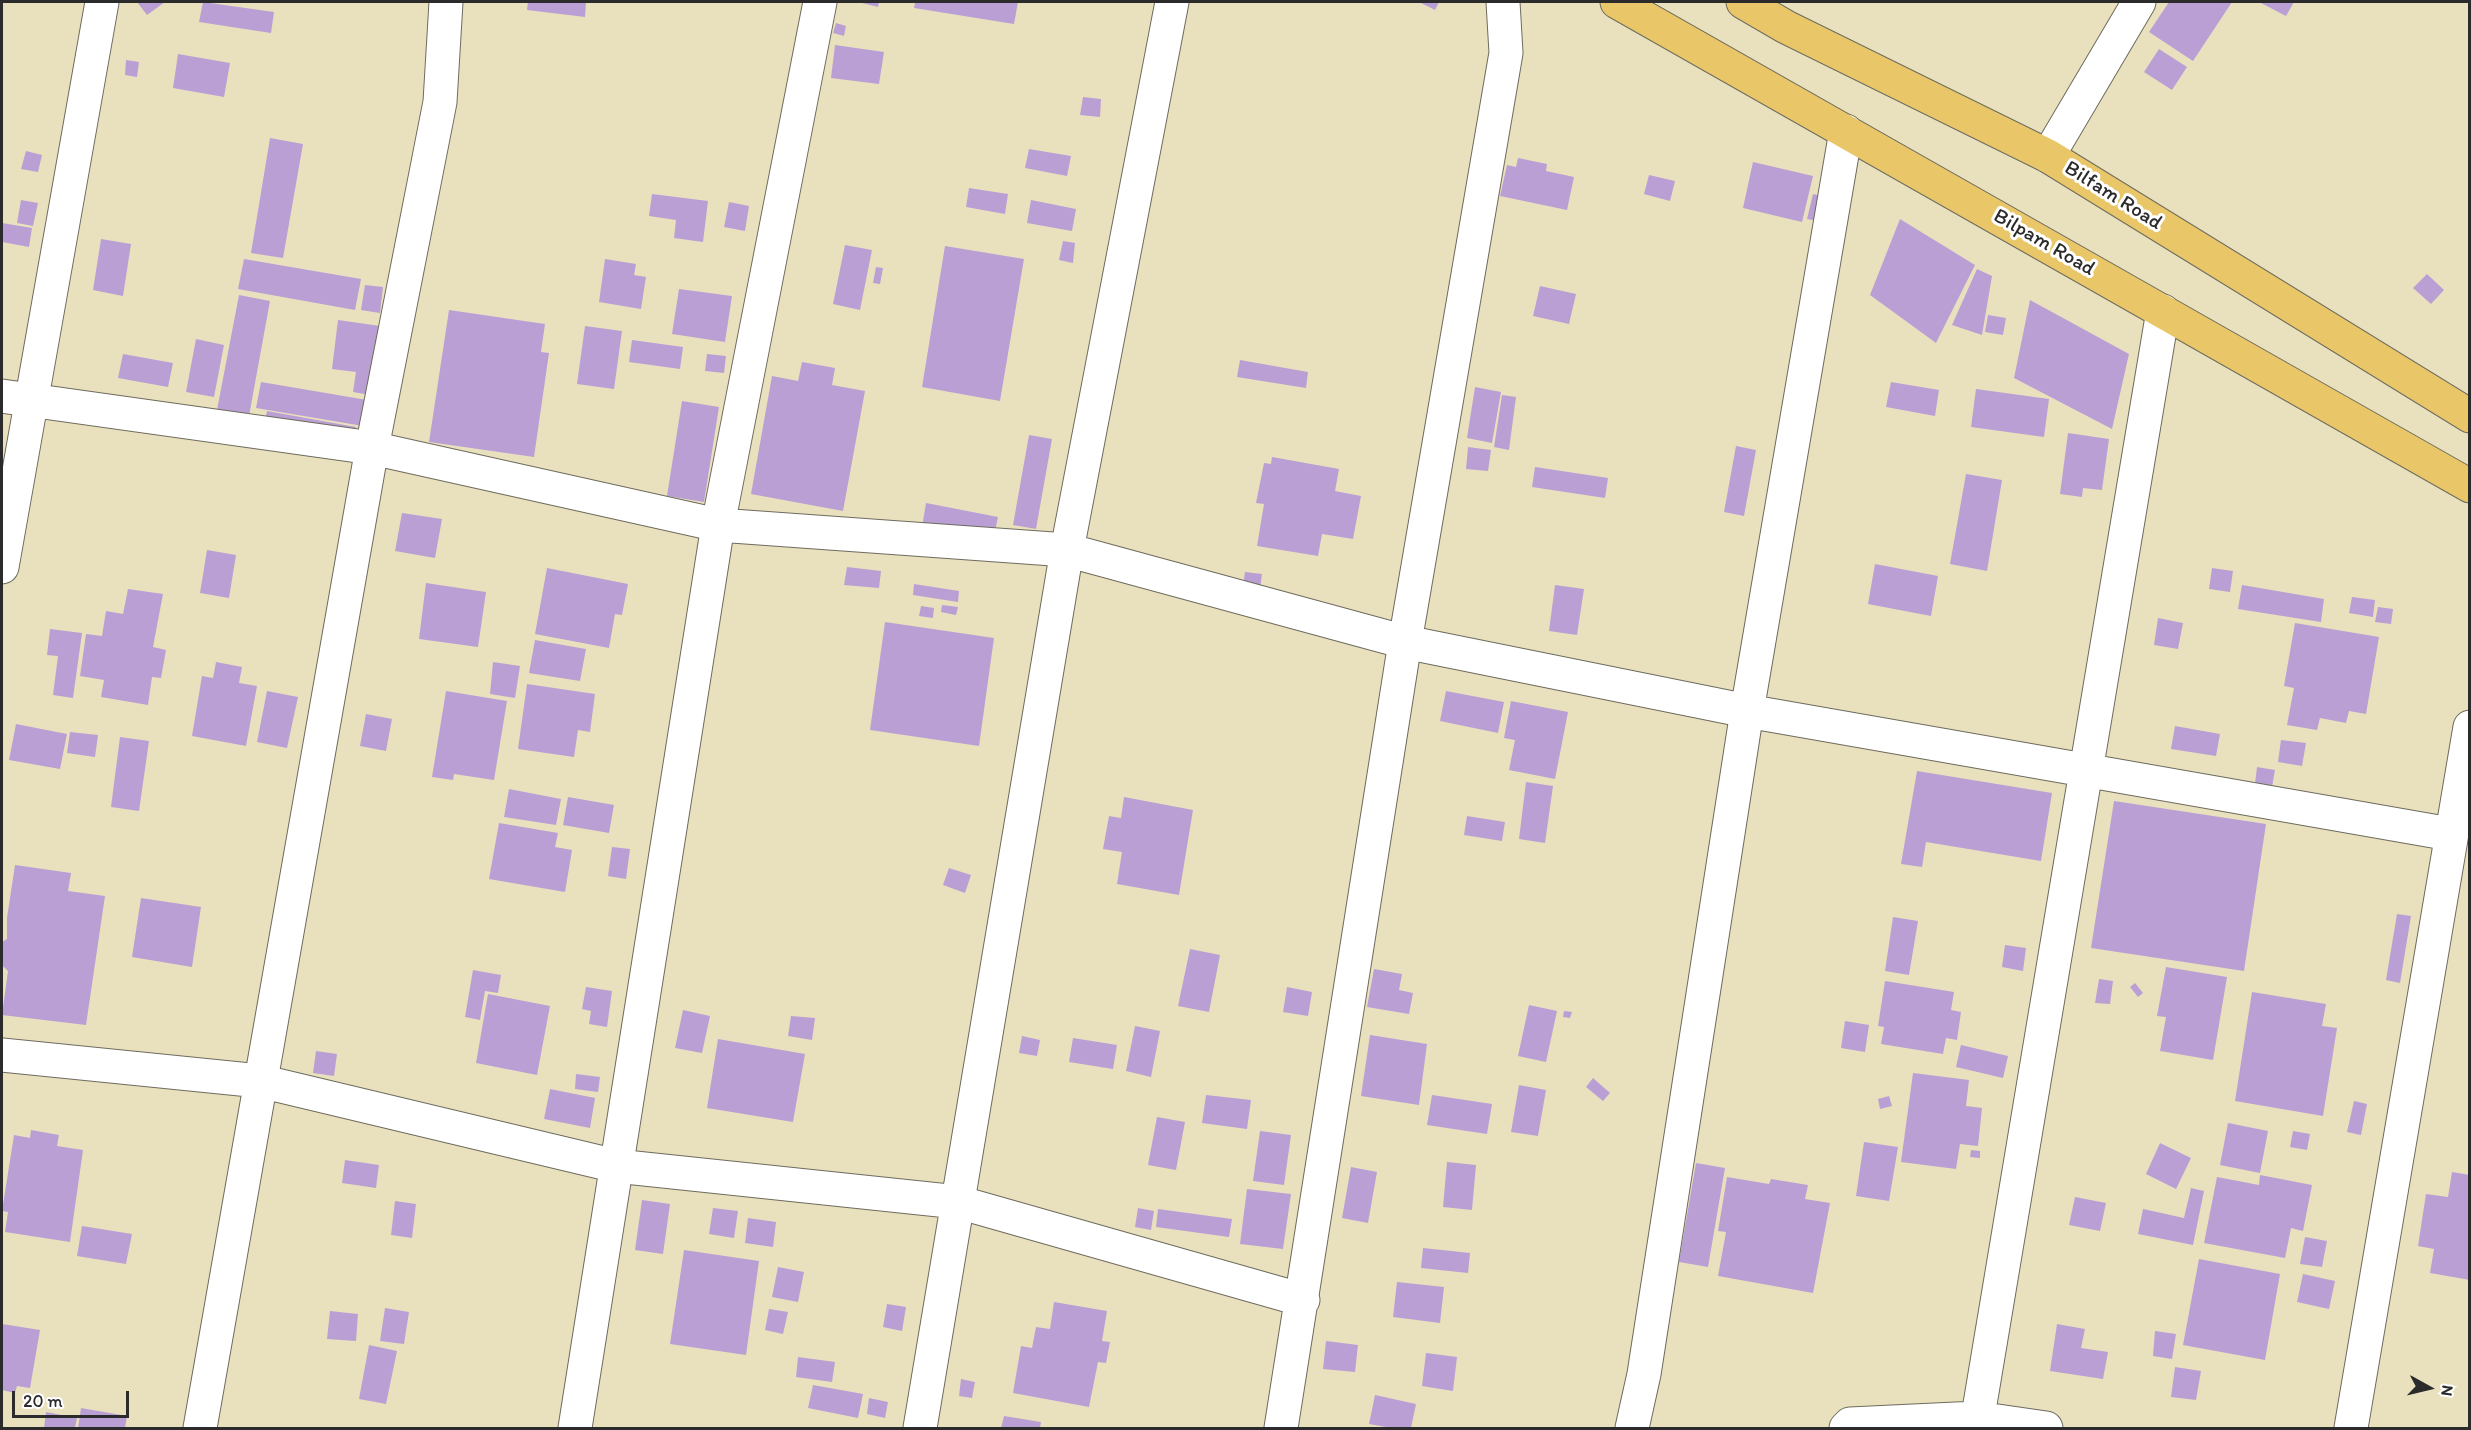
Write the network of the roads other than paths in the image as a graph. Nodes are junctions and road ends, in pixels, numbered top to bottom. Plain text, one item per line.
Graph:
1 (102, 2) edge
2 (446, 2) edge
3 (820, 2) edge
4 (1172, 2) edge
5 (1503, 2) edge
6 (1617, 2) edge
7 (1743, 2) edge
8 (2139, 2) edge
9 (1846, 131) junction
10 (2048, 156) junction
11 (2163, 311) junction
12 (16, 399) edge
13 (2469, 417) edge
14 (372, 448) junction
15 (2469, 486) edge
16 (718, 525) junction
17 (1067, 550) junction
18 (2, 567) edge
19 (1405, 642) junction
20 (1747, 711) junction
21 (2469, 727) edge
22 (2085, 769) junction
23 (2450, 834) junction
24 (2, 1055) edge
25 (260, 1081) junction
26 (616, 1166) junction
27 (958, 1202) junction
28 (1303, 1300) junction
29 (1977, 1423) edge
30 (200, 1428) edge
31 (574, 1428) edge
32 (920, 1428) edge
33 (1281, 1428) edge
34 (1632, 1428) edge
35 (1846, 1428) edge
36 (2046, 1428) edge
37 (2351, 1428) edge

1 - 12 street
2 - 14 street
3 - 16 street
4 - 17 street
5 - 19 street
6 - 9 main road, Bilpam Road
7 - 10 main road, Bilfam Road
8 - 10 street
9 - 11 main road, Bilpam Road
9 - 20 street
10 - 13 main road, Bilfam Road
11 - 15 main road, Bilpam Road
11 - 22 street
12 - 14 street
12 - 18 street
14 - 16 street
14 - 25 street
16 - 17 street
16 - 26 street
17 - 19 street
17 - 27 street
19 - 20 street
19 - 28 street
20 - 22 street
20 - 34 street
21 - 23 street
22 - 23 street
22 - 29 street
23 - 37 street
24 - 25 street
25 - 26 street
25 - 30 street
26 - 27 street
26 - 31 street
27 - 28 street
27 - 32 street
28 - 33 street
29 - 35 street
29 - 36 street

